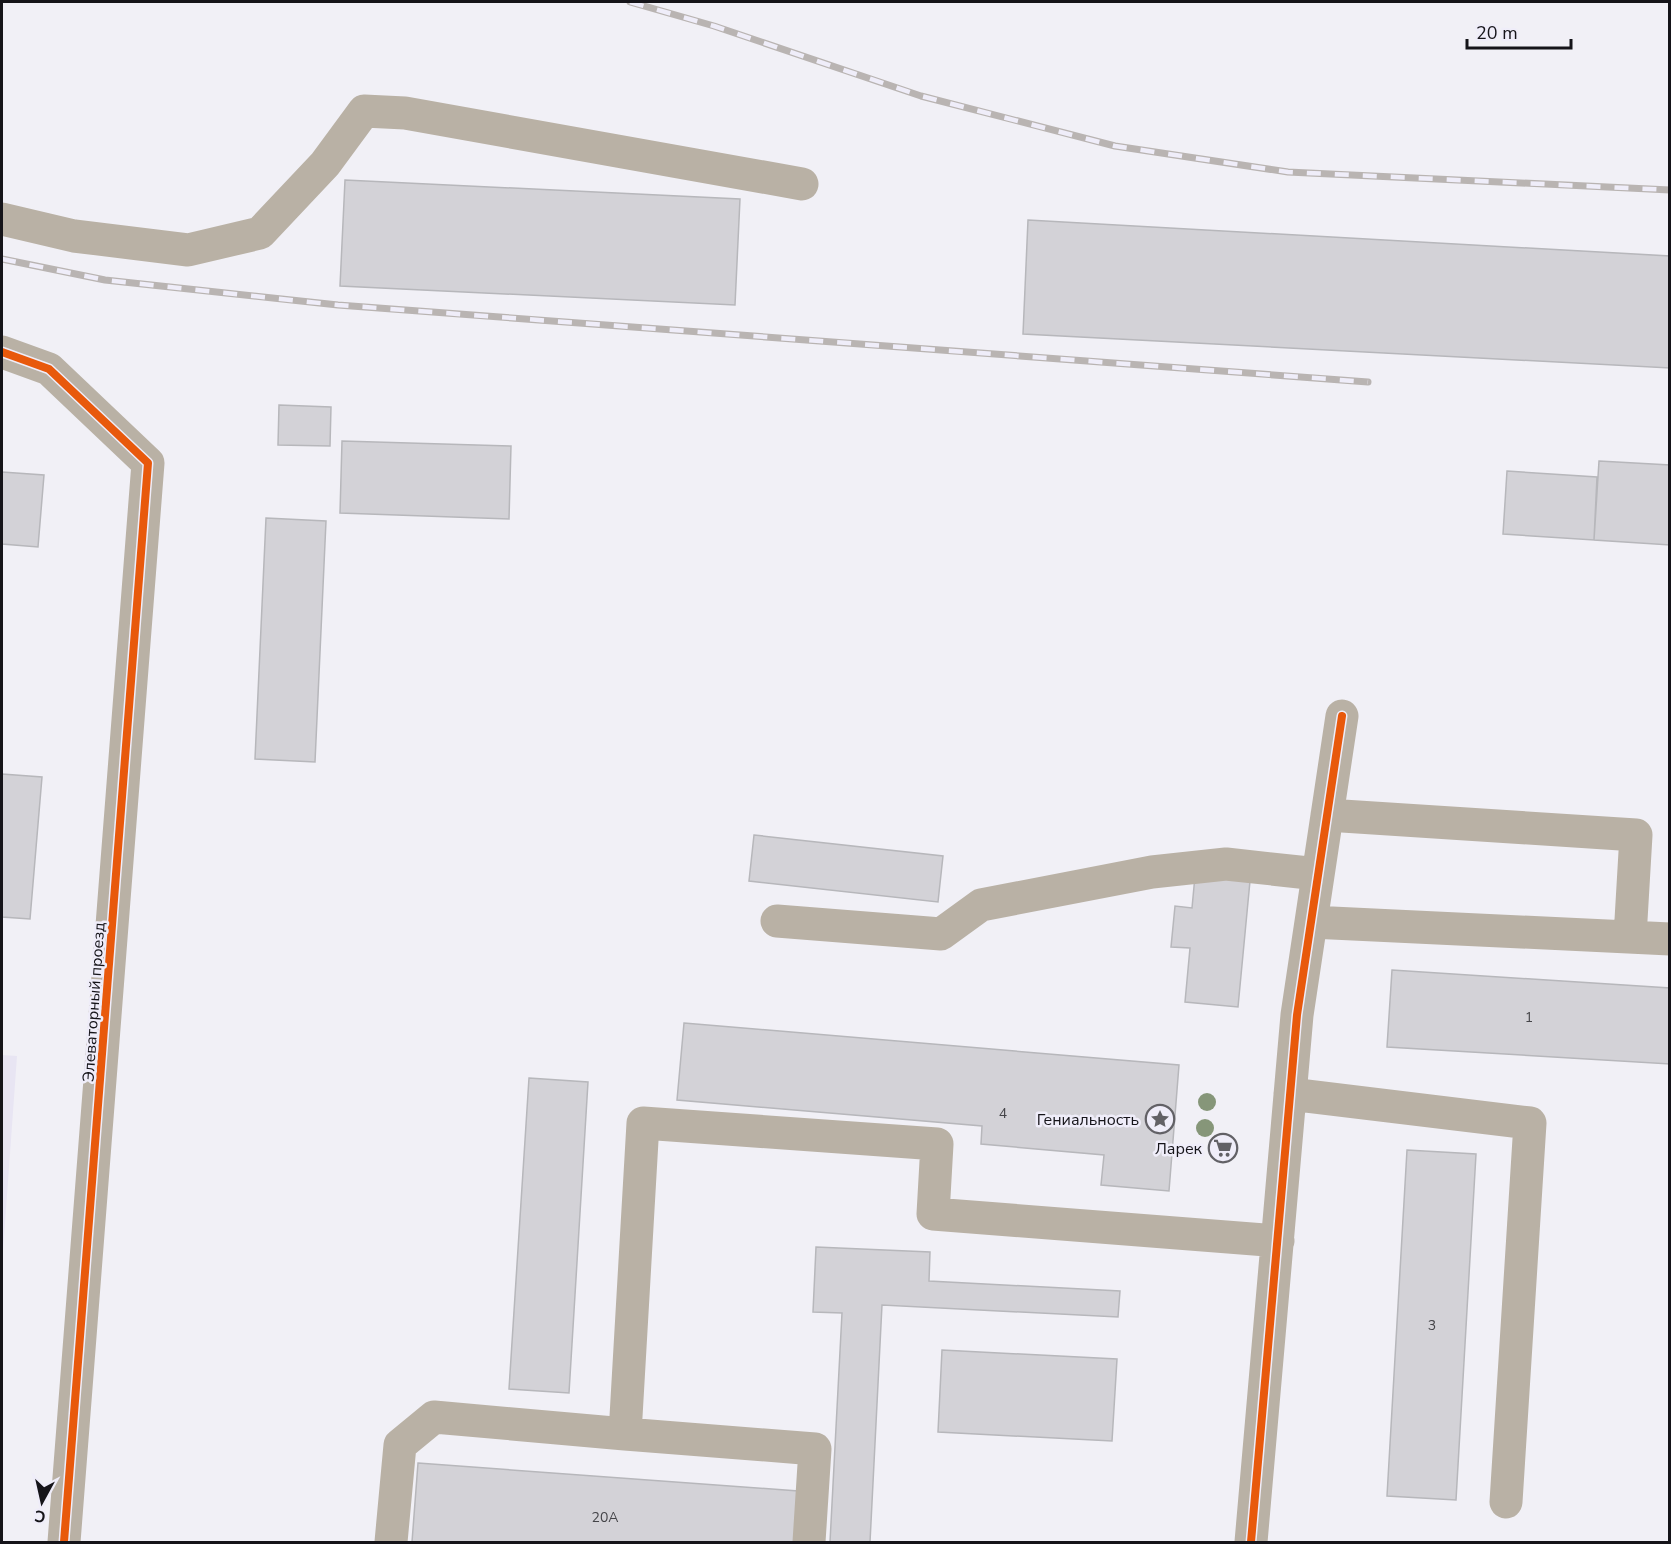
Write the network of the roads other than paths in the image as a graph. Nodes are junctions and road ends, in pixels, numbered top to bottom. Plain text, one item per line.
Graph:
1 (802, 184) dead end
2 (2, 219) edge
3 (2, 352) edge
4 (1342, 716) dead end
5 (1327, 814) junction
6 (1318, 874) junction
7 (777, 921) dead end
8 (1311, 922) junction
9 (1630, 937) junction
10 (1670, 939) edge
11 (1290, 1094) junction
12 (1278, 1241) junction
13 (625, 1434) junction
14 (1506, 1502) dead end
15 (64, 1542) edge
16 (391, 1542) edge
17 (810, 1542) edge
18 (1251, 1542) edge

1 - 2 street
3 - 15 street, Элеваторный проезд
4 - 5 street
5 - 6 street
5 - 9 street
6 - 7 street
6 - 8 street
8 - 9 street
8 - 11 street
9 - 10 street
11 - 12 street
11 - 14 street
12 - 13 street
12 - 18 street
13 - 16 street
13 - 17 street

